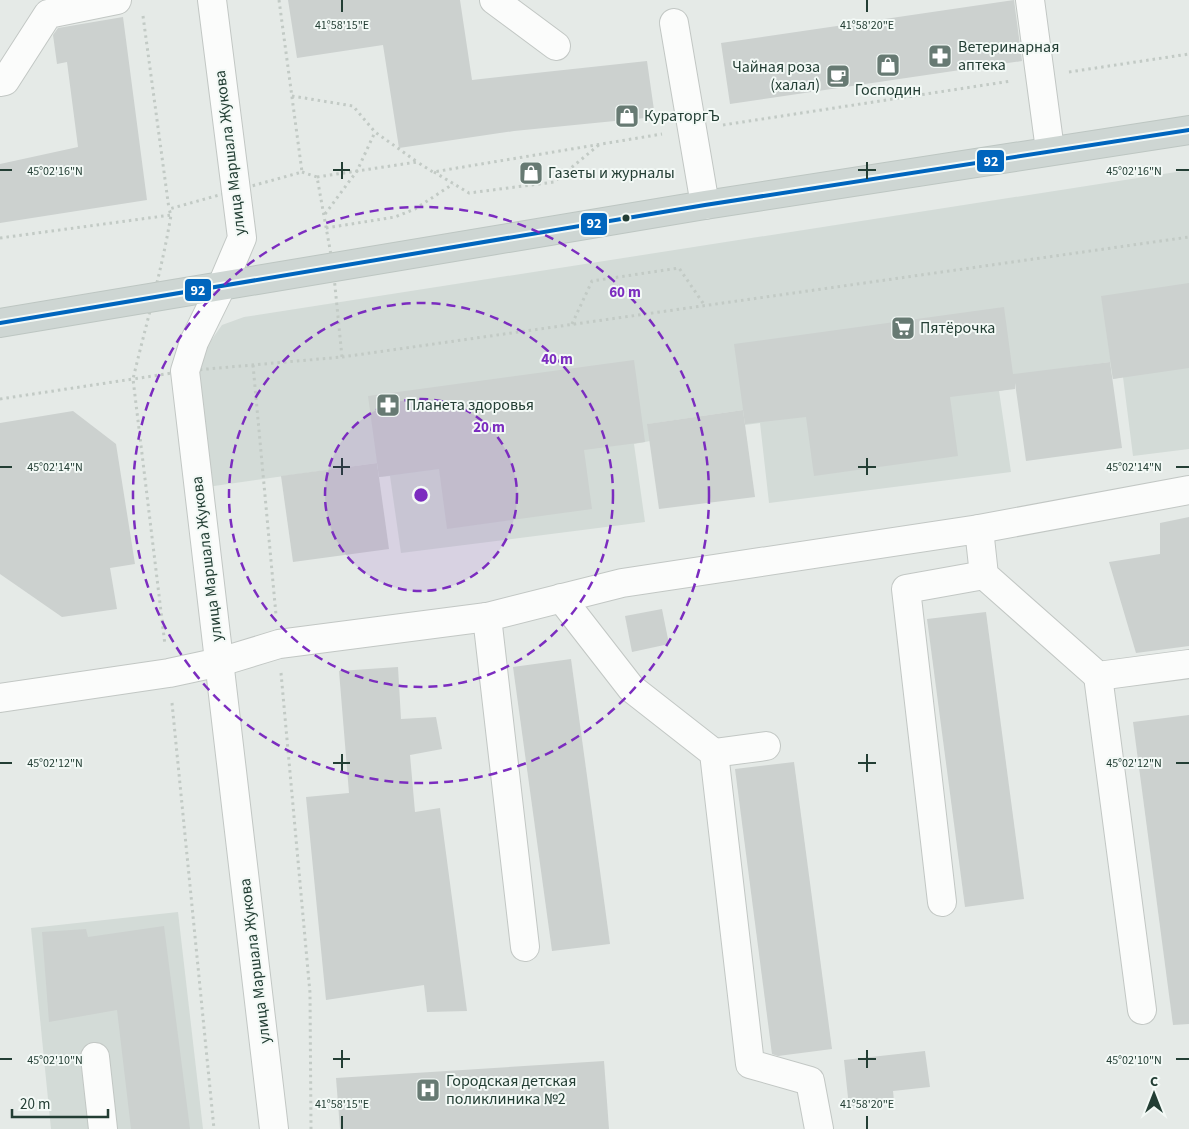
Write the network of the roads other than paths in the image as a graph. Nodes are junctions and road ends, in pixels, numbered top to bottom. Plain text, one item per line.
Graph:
1 (117, 0) edge
2 (212, 0) edge
3 (494, 0) edge
4 (1030, 0) edge
5 (674, 23) dead end
6 (556, 46) dead end
7 (0, 82) edge
8 (1189, 130) edge
9 (1050, 150) junction
10 (704, 205) junction
11 (222, 285) junction
12 (0, 323) edge
13 (1189, 490) edge
14 (980, 529) junction
15 (984, 575) junction
16 (561, 598) junction
17 (487, 617) junction
18 (220, 662) junction
19 (1189, 664) edge
20 (1098, 676) junction
21 (0, 698) edge
22 (766, 746) dead end
23 (714, 753) junction
24 (942, 902) dead end
25 (525, 947) dead end
26 (1142, 1010) dead end
27 (95, 1057) dead end
28 (103, 1129) edge
29 (274, 1129) edge
30 (819, 1129) edge

1 - 7 street
2 - 11 street, улица Маршала Жукова
3 - 6 street
4 - 9 street
5 - 10 street
8 - 9 main road
9 - 10 main road
10 - 11 main road
11 - 12 main road
11 - 18 street, улица Маршала Жукова
13 - 14 street
14 - 15 street
14 - 16 street
15 - 20 street
15 - 24 street
16 - 17 street
16 - 23 street
17 - 18 street
17 - 25 street
18 - 21 street
18 - 29 street, улица Маршала Жукова
19 - 20 street
20 - 26 street
22 - 23 street
23 - 30 street
27 - 28 street

